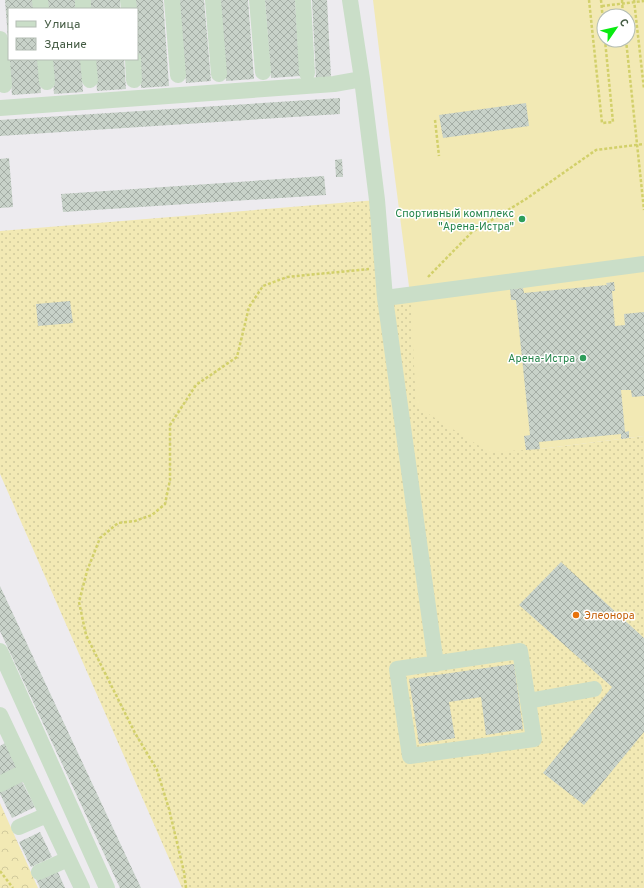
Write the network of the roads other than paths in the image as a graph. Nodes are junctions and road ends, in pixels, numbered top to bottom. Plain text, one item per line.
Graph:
1 (172, 0) edge
2 (213, 0) edge
3 (257, 0) edge
4 (303, 0) edge
5 (350, 0) edge
6 (0, 39) edge
7 (45, 60) edge
8 (88, 60) edge
9 (133, 60) edge
10 (263, 72) dead end
11 (308, 73) dead end
12 (219, 74) dead end
13 (178, 75) dead end
14 (362, 79) junction
15 (90, 80) dead end
16 (134, 80) dead end
17 (46, 82) dead end
18 (4, 85) dead end
19 (0, 108) edge
20 (644, 264) edge
21 (385, 298) junction
22 (0, 651) edge
23 (436, 664) junction
24 (594, 689) dead end
25 (528, 701) junction
26 (0, 715) edge
27 (5, 738) edge
28 (26, 770) junction
29 (0, 784) edge
30 (48, 815) junction
31 (19, 827) dead end
32 (68, 859) junction
33 (39, 872) dead end
34 (82, 888) edge
35 (107, 888) edge

1 - 13 lane
2 - 12 lane
3 - 10 lane
4 - 11 lane
5 - 14 lane
6 - 18 lane
7 - 17 lane
8 - 15 lane
9 - 16 lane
14 - 19 lane
14 - 21 lane
20 - 21 lane
21 - 23 lane
22 - 35 lane
23 - 25 lane
23 - 25 lane
24 - 25 lane
26 - 27 lane
27 - 28 lane
28 - 29 lane
28 - 30 lane
30 - 31 lane
30 - 32 lane
32 - 33 lane
32 - 34 lane

